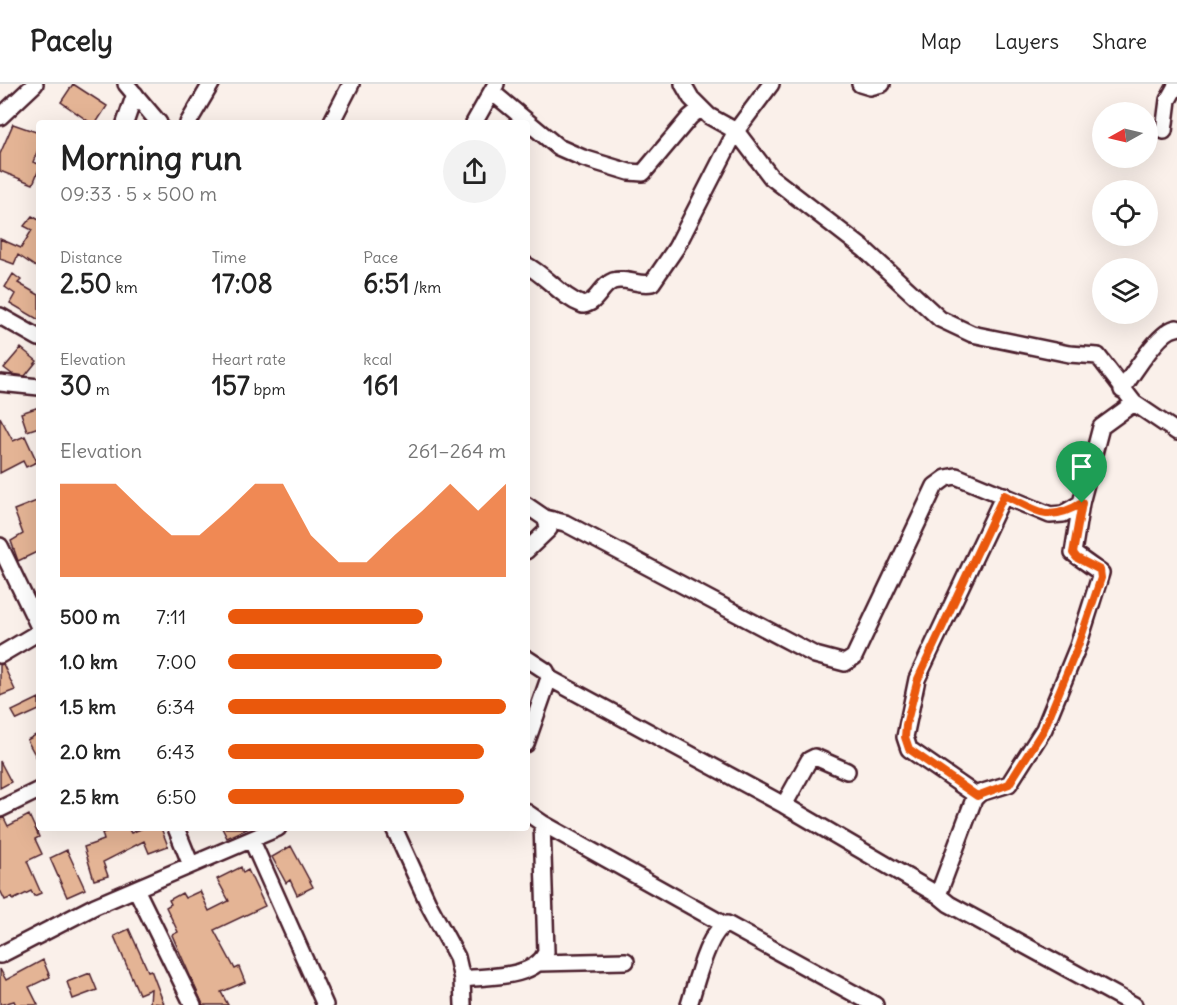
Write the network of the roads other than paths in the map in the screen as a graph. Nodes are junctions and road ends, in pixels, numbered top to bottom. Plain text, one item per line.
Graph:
1 (35, 84) edge
2 (211, 84) edge
3 (351, 84) edge
4 (683, 84) edge
5 (771, 84) edge
6 (860, 84) edge
7 (882, 84) edge
8 (1177, 84) edge
9 (494, 88) edge
10 (131, 89) edge
11 (701, 108) junction
12 (0, 117) edge
13 (126, 120) edge
14 (157, 120) edge
15 (190, 120) edge
16 (333, 120) edge
17 (476, 120) edge
18 (529, 120) edge
19 (530, 121) edge
20 (736, 130) junction
21 (1164, 131) dead end
22 (530, 267) edge
23 (0, 316) edge
24 (1177, 328) edge
25 (36, 336) edge
26 (0, 383) edge
27 (36, 387) edge
28 (1122, 390) junction
29 (1134, 403) junction
30 (1177, 432) edge
31 (1004, 495) junction
32 (1082, 503) junction
33 (530, 508) edge
34 (545, 518) junction
35 (0, 546) edge
36 (530, 547) edge
37 (36, 621) edge
38 (36, 634) edge
39 (0, 655) edge
40 (530, 660) edge
41 (549, 678) junction
42 (530, 733) edge
43 (847, 771) dead end
44 (36, 791) edge
45 (977, 796) junction
46 (784, 805) junction
47 (0, 809) edge
48 (530, 815) edge
49 (542, 823) junction
50 (177, 831) edge
51 (272, 831) edge
52 (395, 831) edge
53 (252, 841) junction
54 (191, 866) junction
55 (136, 889) junction
56 (938, 895) junction
57 (723, 924) junction
58 (0, 955) edge
59 (626, 961) dead end
60 (539, 963) junction
61 (462, 979) junction
62 (193, 1005) edge
63 (325, 1005) edge
64 (463, 1005) edge
65 (689, 1005) edge
66 (875, 1005) edge
67 (1134, 1005) edge

1 - 12 street
2 - 15 street
3 - 16 street
4 - 11 street
5 - 20 street
6 - 7 street
8 - 21 street
9 - 17 street
9 - 18 street
10 - 13 street
10 - 14 street
11 - 19 street
11 - 20 street
20 - 22 street
20 - 28 street
23 - 25 street
24 - 28 street
26 - 27 street
28 - 29 street
29 - 30 street
29 - 32 street
31 - 32 street
31 - 34 street
31 - 45 street
32 - 45 street
33 - 34 street
34 - 36 street
35 - 37 street
38 - 39 street
40 - 41 street
41 - 42 street
41 - 46 street
43 - 46 street
44 - 47 street
45 - 56 street
46 - 56 street
48 - 49 street
49 - 57 street
49 - 60 street
50 - 54 street
51 - 53 street
52 - 61 street
53 - 54 street
53 - 63 street
54 - 55 street
55 - 58 street
55 - 62 street
56 - 67 street
57 - 65 street
57 - 66 street
59 - 60 street
60 - 61 street
61 - 64 street

